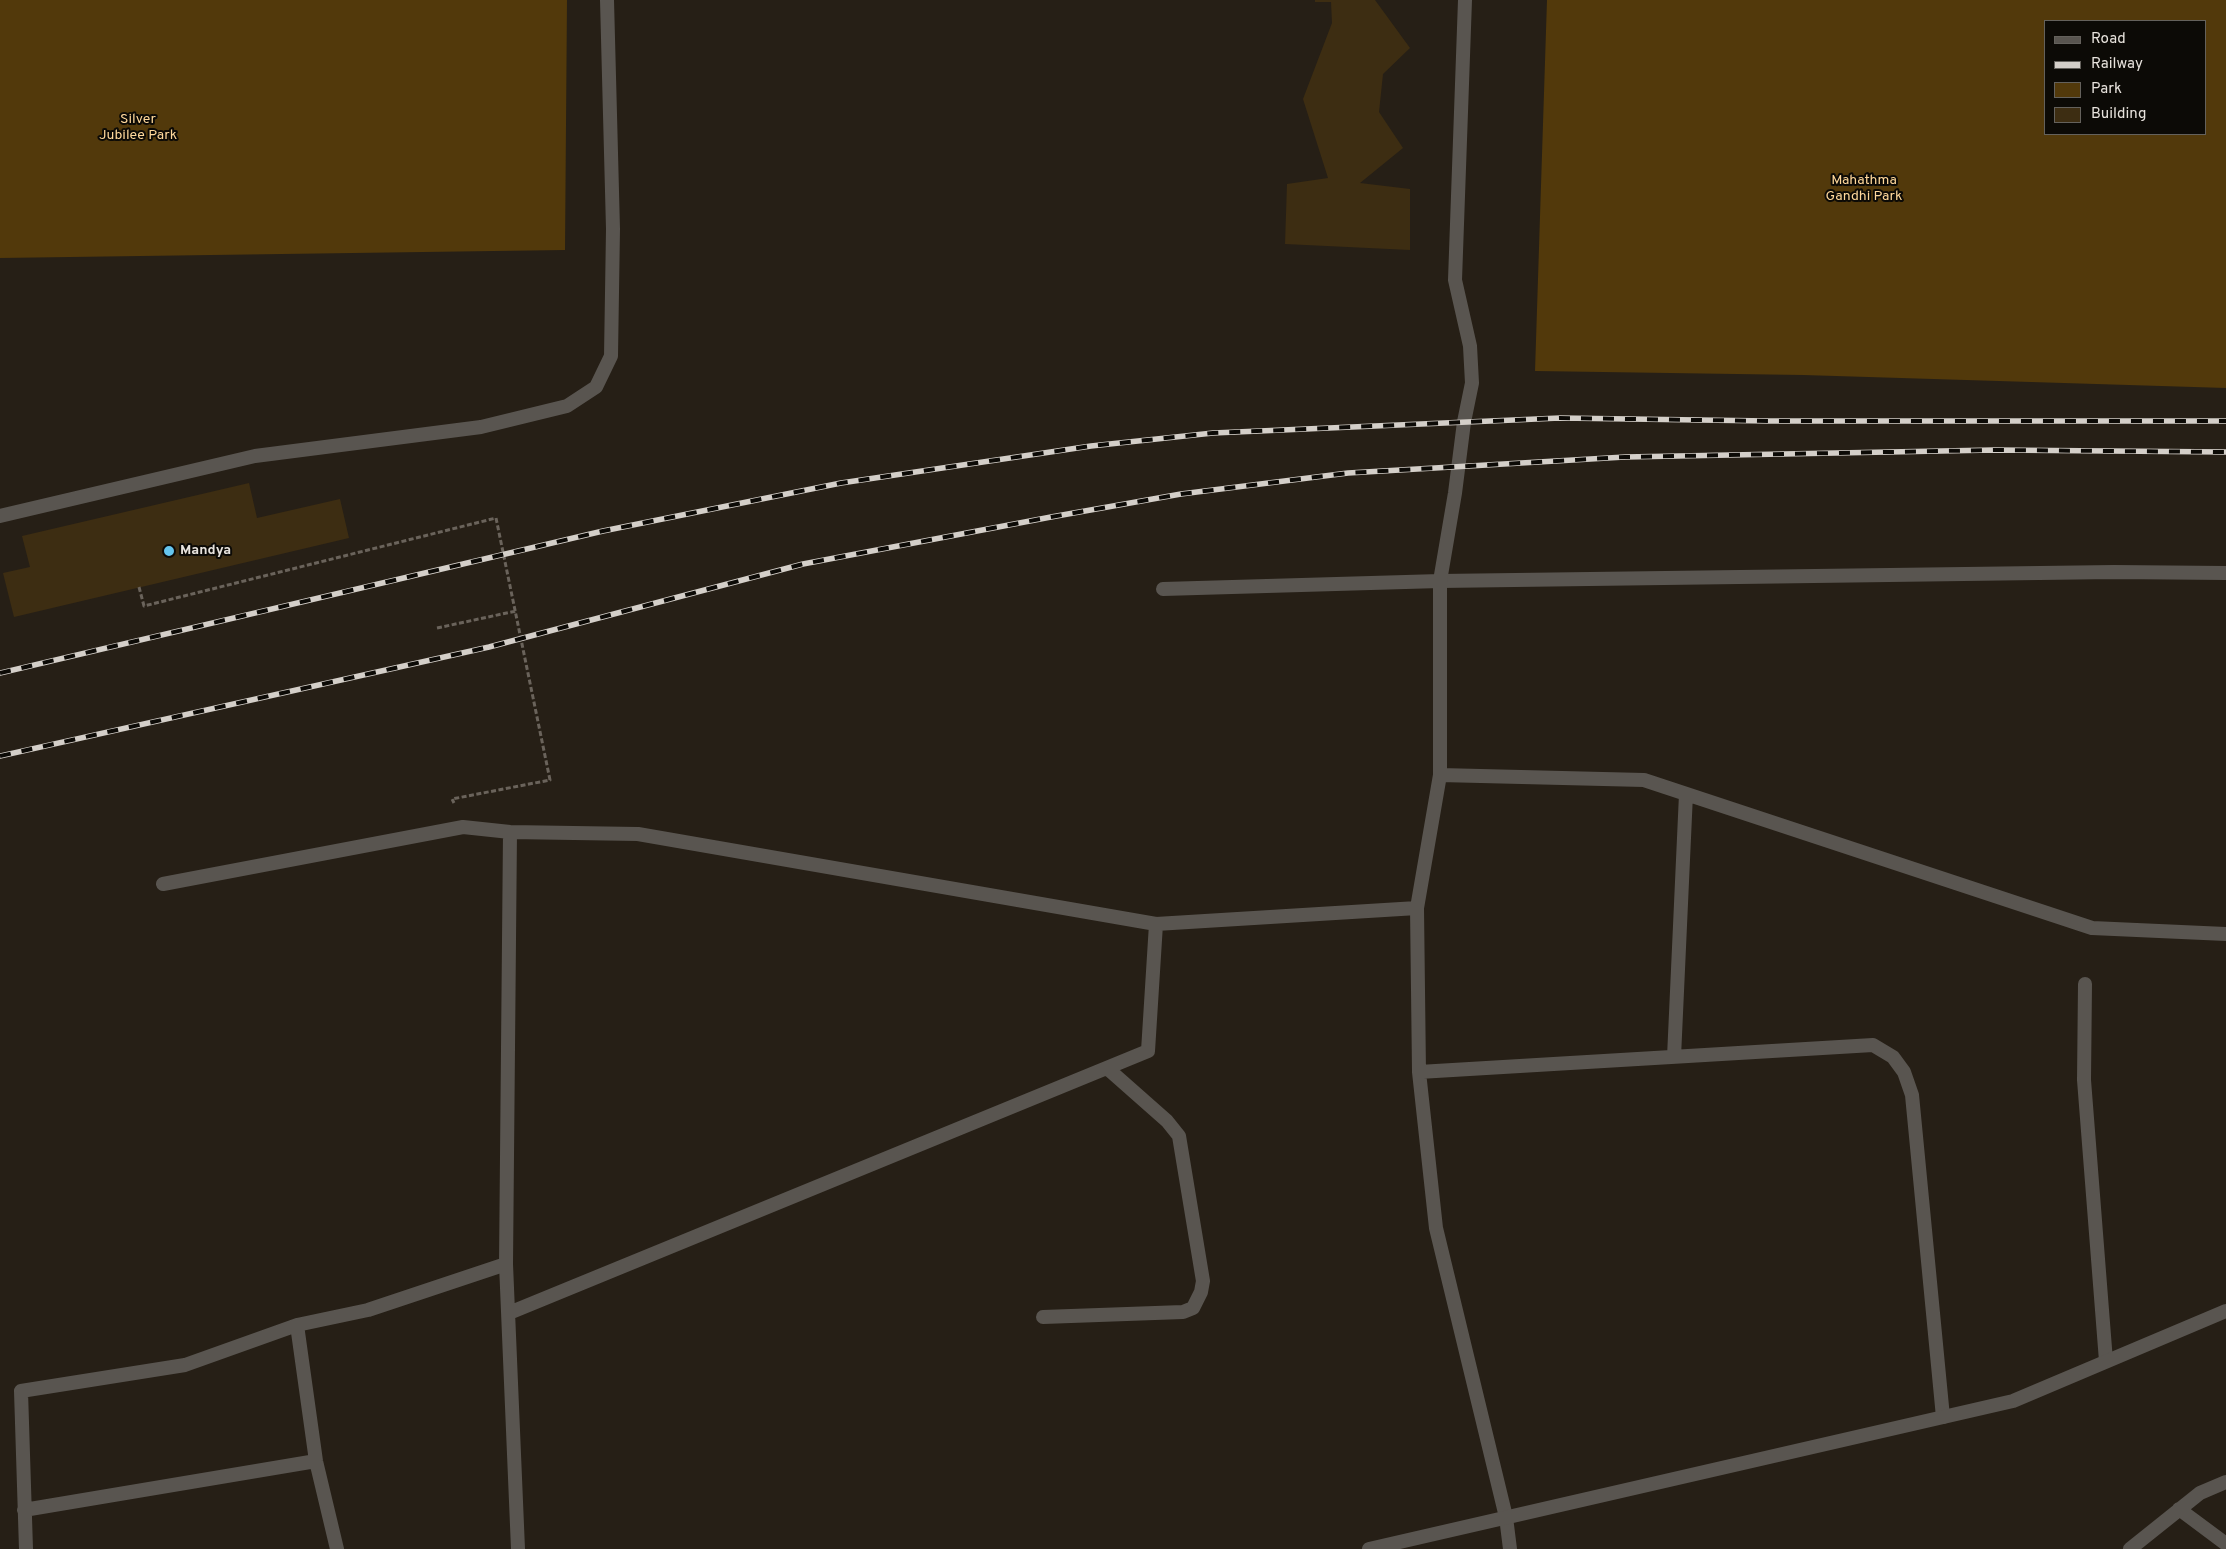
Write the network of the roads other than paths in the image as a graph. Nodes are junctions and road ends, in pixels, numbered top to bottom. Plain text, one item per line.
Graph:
1 (608, 0) edge
2 (1466, 0) edge
3 (0, 516) edge
4 (2226, 573) edge
5 (1440, 581) junction
6 (1163, 589) dead end
7 (1440, 775) junction
8 (1686, 794) junction
9 (510, 832) junction
10 (163, 884) dead end
11 (1417, 908) junction
12 (1156, 924) junction
13 (2226, 934) edge
14 (2085, 984) dead end
15 (1674, 1058) junction
16 (1106, 1068) junction
17 (1419, 1072) junction
18 (506, 1264) junction
19 (2226, 1311) edge
20 (509, 1313) junction
21 (1043, 1317) dead end
22 (297, 1326) junction
23 (2106, 1361) junction
24 (1943, 1417) junction
25 (316, 1461) junction
26 (2226, 1482) edge
27 (24, 1510) junction
28 (2179, 1510) junction
29 (1506, 1517) junction
30 (2226, 1544) edge
31 (26, 1549) edge
32 (336, 1549) edge
33 (518, 1549) edge
34 (1369, 1549) edge
35 (1510, 1549) edge
36 (2130, 1549) edge

1 - 3 street
2 - 5 street
4 - 5 street
5 - 6 street
5 - 7 street
7 - 8 street
7 - 11 street
8 - 13 street
8 - 15 street
9 - 10 street
9 - 12 street
9 - 18 street
11 - 12 street
11 - 17 street
12 - 16 street
14 - 23 street
15 - 17 street
15 - 24 street
16 - 20 street
16 - 21 street
17 - 29 street
18 - 20 street
18 - 22 street
19 - 23 street
20 - 33 street
22 - 25 street
22 - 27 street
23 - 24 street
24 - 29 street
25 - 27 street
25 - 32 street
26 - 28 street
27 - 31 street
28 - 30 street
28 - 36 street
29 - 34 street
29 - 35 street

